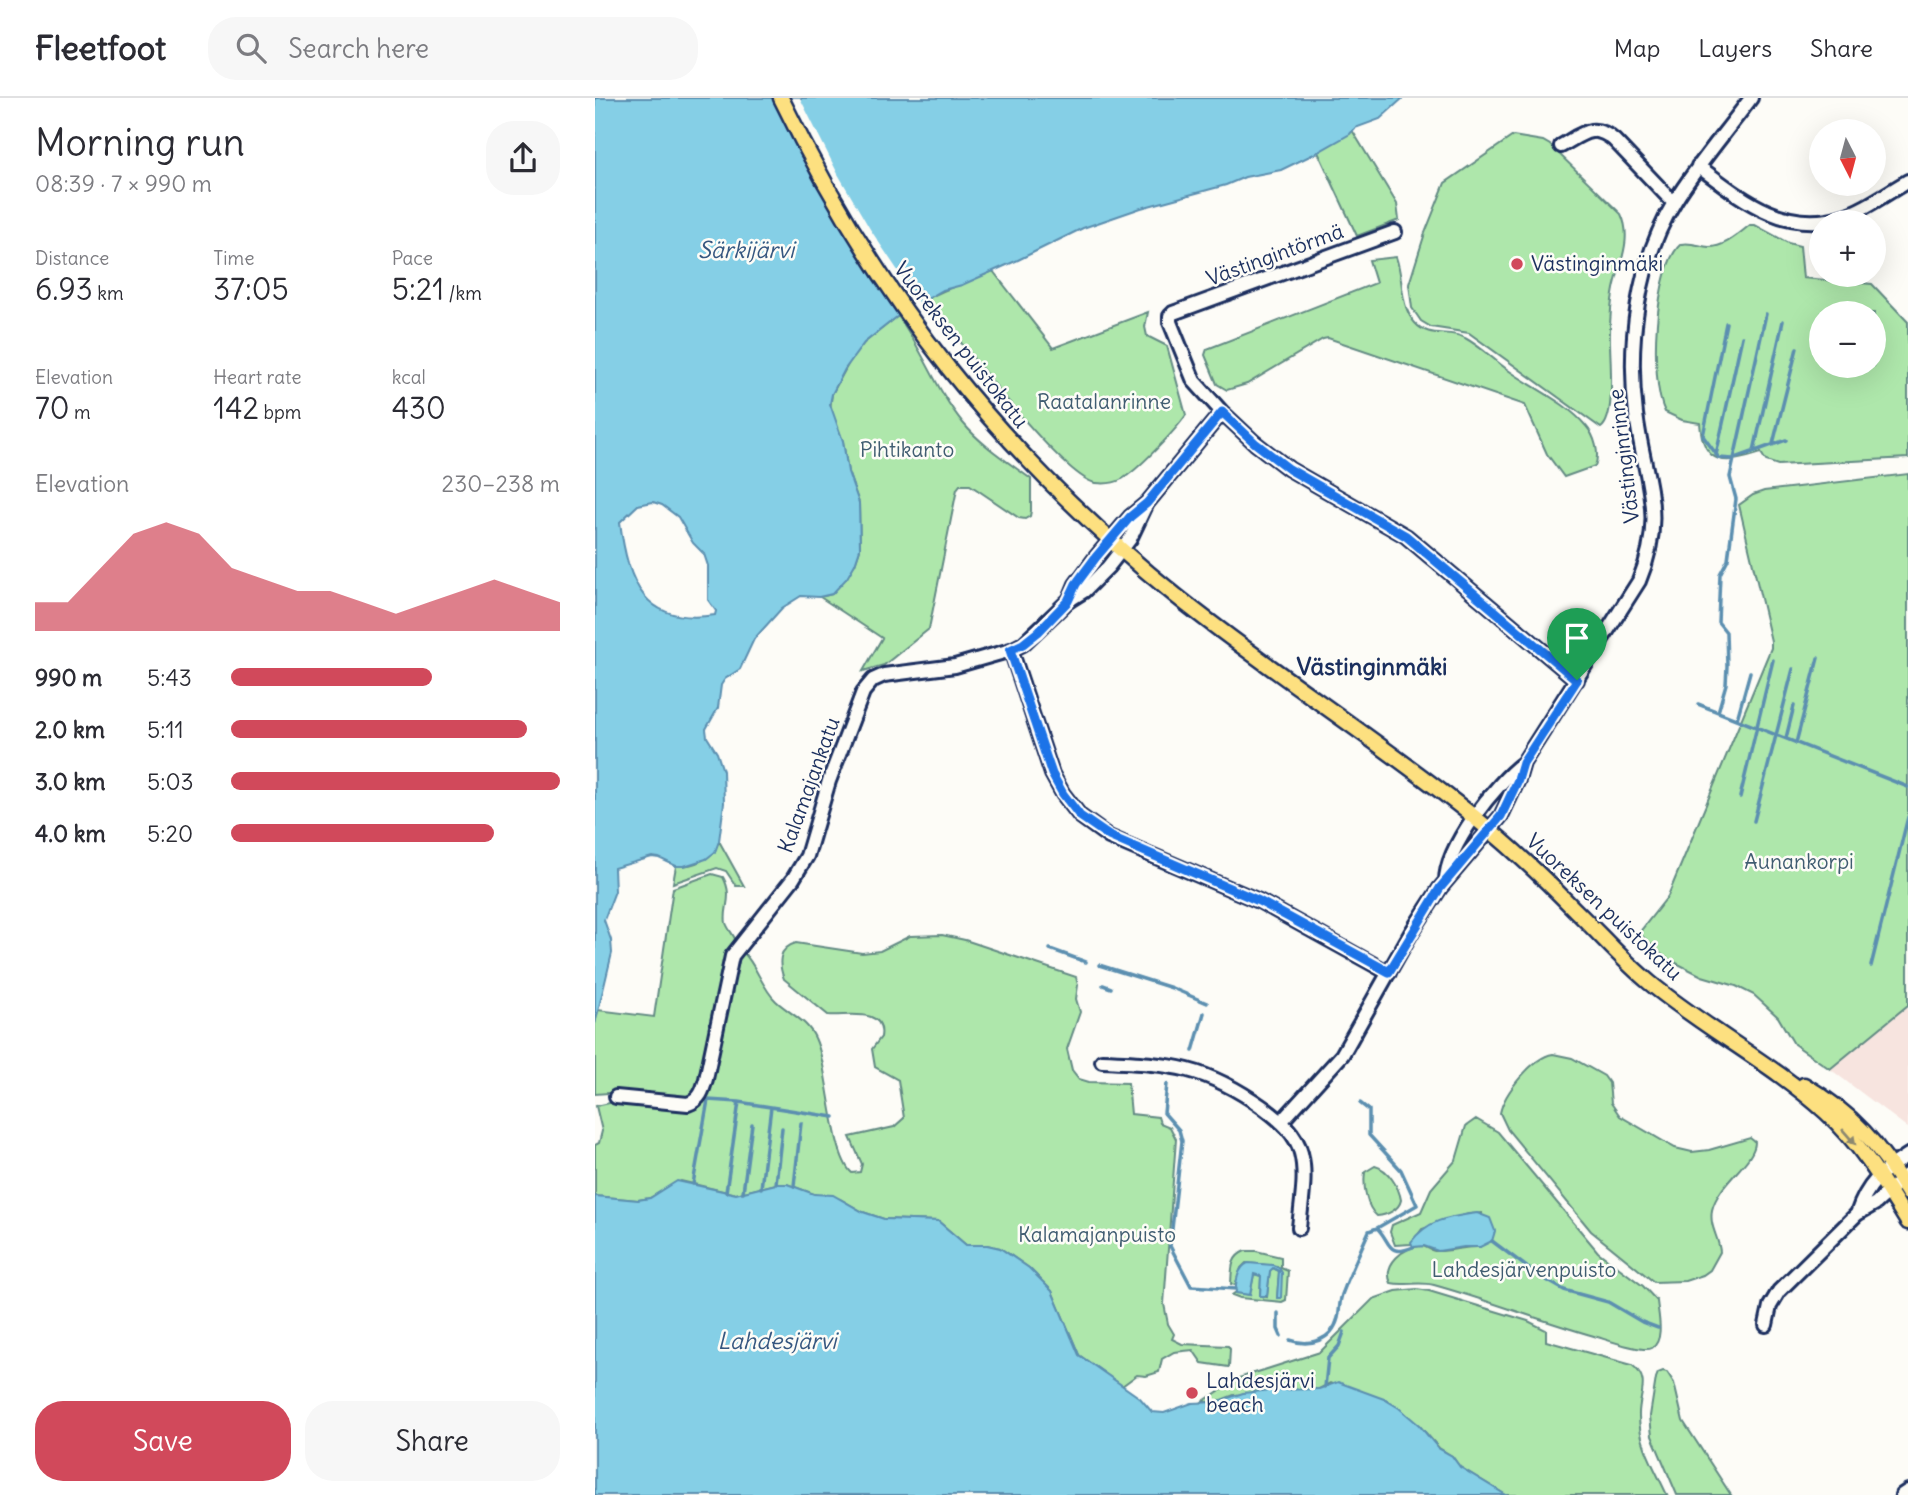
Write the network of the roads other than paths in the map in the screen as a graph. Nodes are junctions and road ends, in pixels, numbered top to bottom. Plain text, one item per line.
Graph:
1 (781, 98) edge
2 (1751, 98) edge
3 (1561, 146) dead end
4 (1698, 166) junction
5 (1908, 181) edge
6 (1674, 203) junction
7 (1395, 232) dead end
8 (1222, 412) junction
9 (1147, 503) junction
10 (1111, 539) junction
11 (1122, 550) junction
12 (1068, 601) junction
13 (1010, 650) junction
14 (1577, 680) junction
15 (1523, 763) junction
16 (1473, 817) junction
17 (1490, 830) junction
18 (1445, 881) junction
19 (1389, 972) junction
20 (1102, 1061) dead end
21 (1781, 1074) junction
22 (617, 1097) dead end
23 (1281, 1122) junction
24 (1908, 1155) edge
25 (1892, 1165) junction
26 (1879, 1175) junction
27 (1906, 1182) edge
28 (1889, 1191) junction
29 (1857, 1214) junction
30 (1908, 1222) edge
31 (1299, 1228) dead end
32 (1766, 1325) dead end
33 (1908, 1491) edge
34 (1902, 1495) edge

1 - 10 main road, Vuoreksen puistokatu
2 - 4 street, Västinginrinne
3 - 6 street
4 - 5 street
4 - 6 street, Västinginrinne
6 - 14 street, Västinginrinne
7 - 8 street, Västingintörmä
8 - 9 street
8 - 14 street
9 - 10 street, Kalamajankatu
9 - 11 street, Kalamajankatu
10 - 11 main road, Vuoreksen puistokatu
10 - 12 street, Kalamajankatu
11 - 12 street, Kalamajankatu
11 - 16 main road, Vuoreksen puistokatu
12 - 13 street, Kalamajankatu
13 - 19 street
13 - 22 street, Kalamajankatu
14 - 15 street, Västinginrinne
15 - 16 street, Västinginrinne
15 - 17 street, Västinginrinne
16 - 17 main road, Vuoreksen puistokatu
16 - 18 street, Västinginrinne
17 - 18 street, Västinginrinne
17 - 21 main road, Vuoreksen puistokatu
18 - 19 street
19 - 23 street
20 - 23 street
21 - 25 main road, Vuoreksen puistokatu
21 -> 26 main road, Vuoreksen puistokatu
23 - 31 street
24 - 25 street
25 - 26 street
25 - 27 main road, Vuoreksen puistokatu
26 - 28 main road, Vuoreksen puistokatu
26 - 29 street
27 - 28 street
28 - 29 street
28 - 30 main road, Vuoreksen puistokatu
29 - 32 street
33 - 34 street

